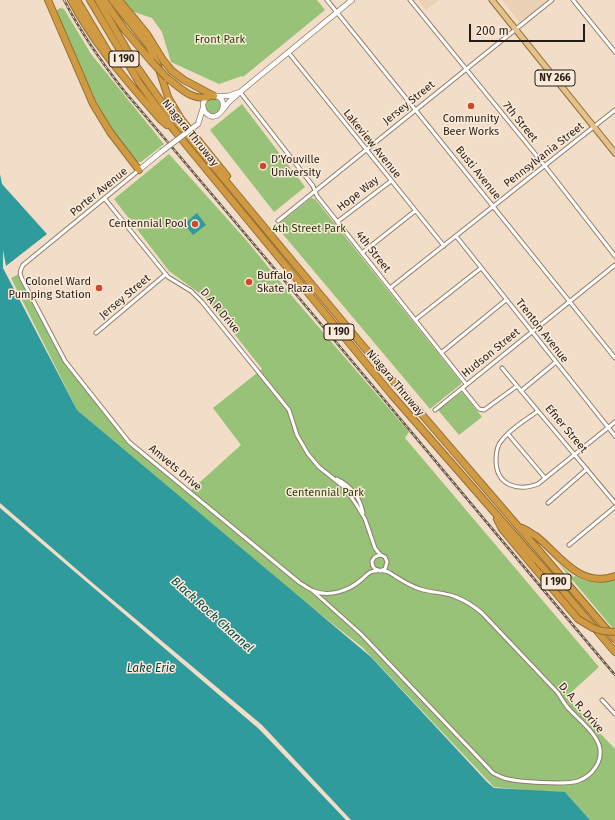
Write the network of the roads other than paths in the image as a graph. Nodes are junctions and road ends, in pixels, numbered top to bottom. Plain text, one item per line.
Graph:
1 (48, 0) edge
2 (72, 0) edge
3 (77, 0) edge
4 (90, 0) edge
5 (98, 0) edge
6 (104, 0) edge
7 (112, 0) edge
8 (119, 0) edge
9 (327, 0) edge
10 (352, 0) edge
11 (410, 0) edge
12 (492, 0) edge
13 (552, 0) edge
14 (573, 0) edge
15 (337, 12) junction
16 (516, 30) junction
17 (288, 52) junction
18 (615, 52) edge
19 (466, 69) junction
20 (118, 70) junction
21 (240, 92) junction
22 (213, 96) junction
23 (203, 106) junction
24 (222, 110) junction
25 (416, 110) junction
26 (615, 110) edge
27 (214, 116) junction
28 (198, 124) junction
29 (594, 127) junction
30 (174, 130) junction
31 (366, 150) junction
32 (615, 153) edge
33 (545, 166) junction
34 (139, 170) junction
35 (391, 180) junction
36 (231, 185) junction
37 (315, 191) junction
38 (104, 199) junction
39 (494, 206) junction
40 (415, 211) junction
41 (278, 221) dead end
42 (338, 222) junction
43 (456, 236) junction
44 (444, 246) junction
45 (362, 253) junction
46 (615, 256) edge
47 (615, 265) edge
48 (481, 268) junction
49 (166, 274) junction
50 (22, 278) joint
51 (390, 288) junction
52 (506, 300) junction
53 (570, 301) junction
54 (415, 320) junction
55 (532, 332) junction
56 (96, 333) dead end
57 (441, 352) junction
58 (615, 358) edge
59 (556, 362) junction
60 (502, 368) dead end
61 (466, 384) junction
62 (517, 386) junction
63 (462, 388) junction
64 (521, 391) junction
65 (435, 410) dead end
66 (538, 411) junction
67 (615, 422) edge
68 (608, 428) junction
69 (508, 434) junction
70 (615, 436) edge
71 (575, 454) junction
72 (587, 469) junction
73 (544, 479) junction
74 (548, 503) dead end
75 (615, 503) edge
76 (615, 507) edge
77 (495, 513) junction
78 (516, 523) junction
79 (570, 545) dead end
80 (375, 548) junction
81 (384, 556) junction
82 (372, 562) junction
83 (388, 562) junction
84 (380, 571) junction
85 (369, 572) junction
86 (390, 573) junction
87 (615, 576) edge
88 (313, 591) junction
89 (615, 632) edge
90 (615, 639) edge
91 (615, 652) edge
92 (602, 700) dead end
93 (615, 714) edge

1 - 34 highway
2 - 20 highway
3 - 20 highway
4 - 30 highway, Niagara Thruway / I 190
5 - 36 highway, Niagara Thruway / I 190
6 - 22 highway, bridge
7 - 36 highway
8 - 22 highway
9 - 15 street, Busti Avenue
10 - 15 street, Porter Avenue
11 - 19 street, 7th Street
12 - 16 main road, NY 266
13 - 16 street, Jersey Street
14 - 18 street
15 - 17 street, Porter Avenue
15 - 25 street, Busti Avenue
16 - 19 street, Jersey Street
16 - 29 main road, NY 266
17 - 21 street, Porter Avenue
17 - 31 street, Lakeview Avenue
19 - 25 street, Jersey Street
19 - 33 street, 7th Street
20 - 30 highway
21 - 22 street, Porter Avenue
21 - 24 street, Porter Avenue
21 - 37 street, 4th Street
22 - 23 street
22 - 24 street
23 - 27 street
23 - 28 street
24 - 27 street, Porter Avenue
25 - 31 street, Jersey Street
25 - 39 street, Busti Avenue
26 - 29 street, Pennsylvania Street
27 - 28 street, Porter Avenue
28 - 34 street, Porter Avenue, bridge
29 - 32 main road, NY 266
29 - 33 street, Pennsylvania Street
30 - 77 highway, Niagara Thruway / I 190
31 - 35 street, Lakeview Avenue
31 - 37 street, Jersey Street
33 - 39 street, Pennsylvania Street
33 - 46 street, 7th Street
34 - 38 street, Porter Avenue
35 - 40 street, Lakeview Avenue
35 - 42 street, Hope Way
36 - 78 highway, Niagara Thruway / I 190
37 - 41 street, Jersey Street
37 - 42 street, 4th Street
38 - 49 street, D A R Drive
38 - 50 street, Porter Avenue
39 - 43 street, Pennsylvania Street
39 - 53 street, Busti Avenue
40 - 44 street, Lakeview Avenue
40 - 45 street
42 - 45 street, 4th Street
43 - 44 street, Pennsylvania Street
43 - 48 street, Trenton Avenue
44 - 51 street, Pennsylvania Street
45 - 51 street, 4th Street
47 - 53 street, Hudson Street
48 - 52 street, Trenton Avenue
48 - 54 street
49 - 56 street, Jersey Street
49 - 80 street, D A R Drive
50 - 88 street, Amvets Drive
51 - 54 street, 4th Street
52 - 55 street, Trenton Avenue
52 - 57 street
53 - 55 street, Hudson Street
53 - 58 street, Busti Avenue
54 - 57 street, 4th Street
55 - 59 street, Trenton Avenue
55 - 61 street, Hudson Street
57 - 61 street, 4th Street
59 - 64 street
59 - 68 street, Trenton Avenue
60 - 62 street, Efner Street
61 - 63 street, Hudson Street
62 - 63 street
62 - 64 street, Efner Street
63 - 65 street, Hudson Street
64 - 66 street, Efner Street
66 - 69 street
66 - 71 street, Efner Street
67 - 68 street
68 - 70 street, Trenton Avenue
68 - 71 street
69 - 73 street
69 - 73 street
71 - 72 street, Efner Street
71 - 73 street
72 - 74 street
72 - 75 street, Efner Street
76 - 79 street
77 - 89 highway, bridge
77 - 91 highway, Niagara Thruway / I 190
78 - 87 highway
78 - 90 highway, Niagara Thruway / I 190
80 - 81 street
80 - 82 street
81 - 82 street
81 - 83 street
82 - 84 street
82 - 85 street
83 - 84 street
83 - 86 street
84 - 85 street, D. A. R. Drive
84 - 86 street, D. A. R. Drive
85 - 88 street
86 - 88 street, D. A. R. Drive
92 - 93 street

